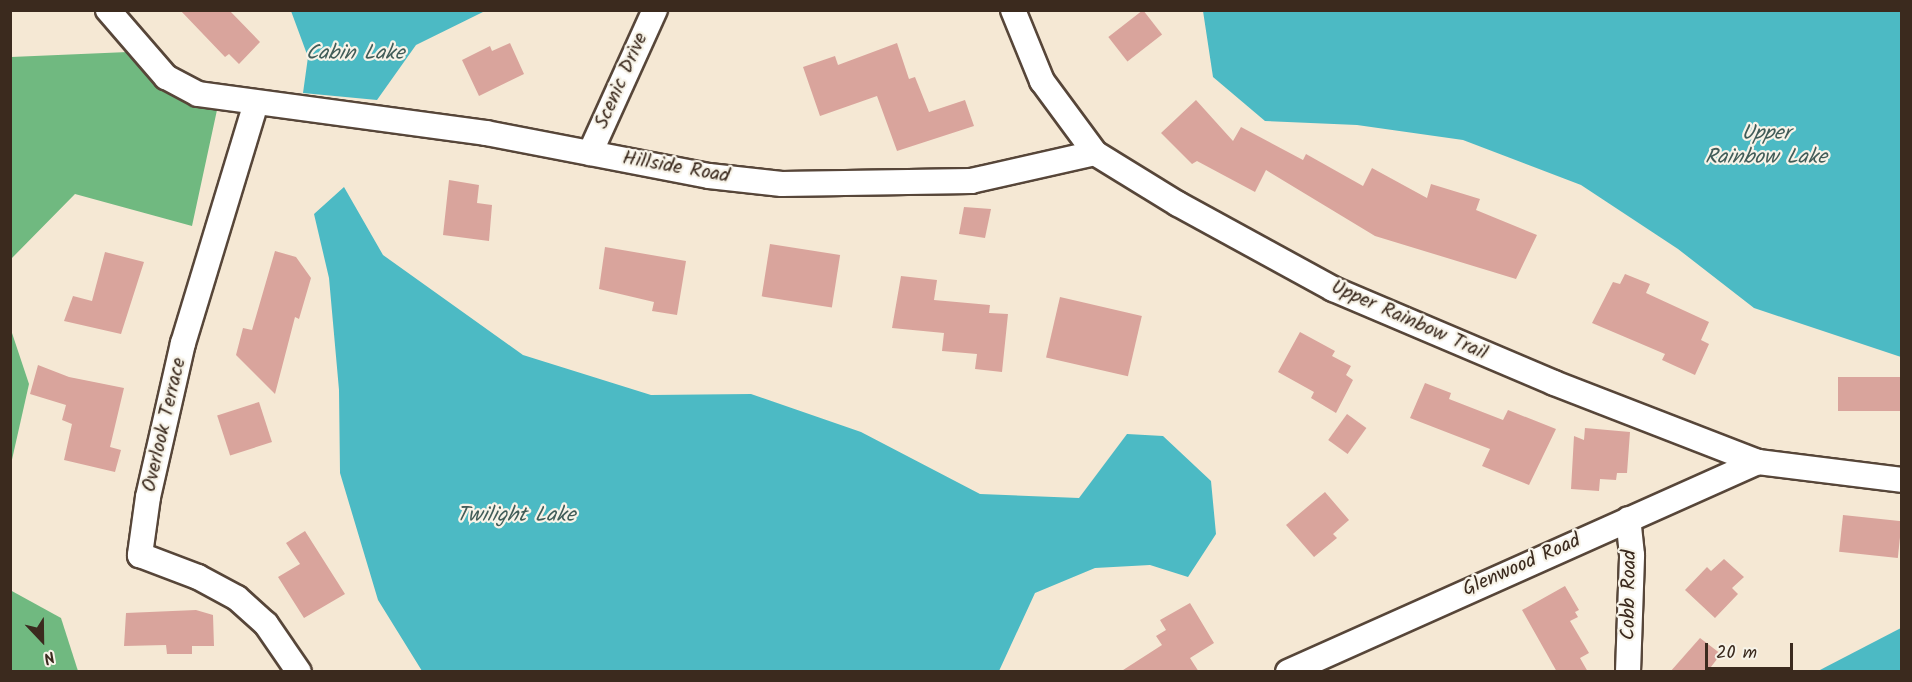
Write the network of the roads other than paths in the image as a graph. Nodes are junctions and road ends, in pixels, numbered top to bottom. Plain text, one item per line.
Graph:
1 (108, 10) edge
2 (655, 10) edge
3 (1013, 10) edge
4 (256, 103) junction
5 (590, 153) junction
6 (1095, 153) junction
7 (1758, 462) junction
8 (1902, 480) edge
9 (1628, 519) junction
10 (299, 672) edge
11 (1288, 672) edge
12 (1628, 672) edge

1 - 4 street
2 - 5 street, Scenic Drive
3 - 6 street, Upper Rainbow Trail
4 - 5 street, Hillside Road
4 - 10 street, Overlook Terrace
5 - 6 street, Hillside Road
6 - 7 street, Upper Rainbow Trail
7 - 8 street, Upper Rainbow Trail
7 - 9 street, Glenwood Road
9 - 11 street, Glenwood Road
9 - 12 street, Cobb Road

